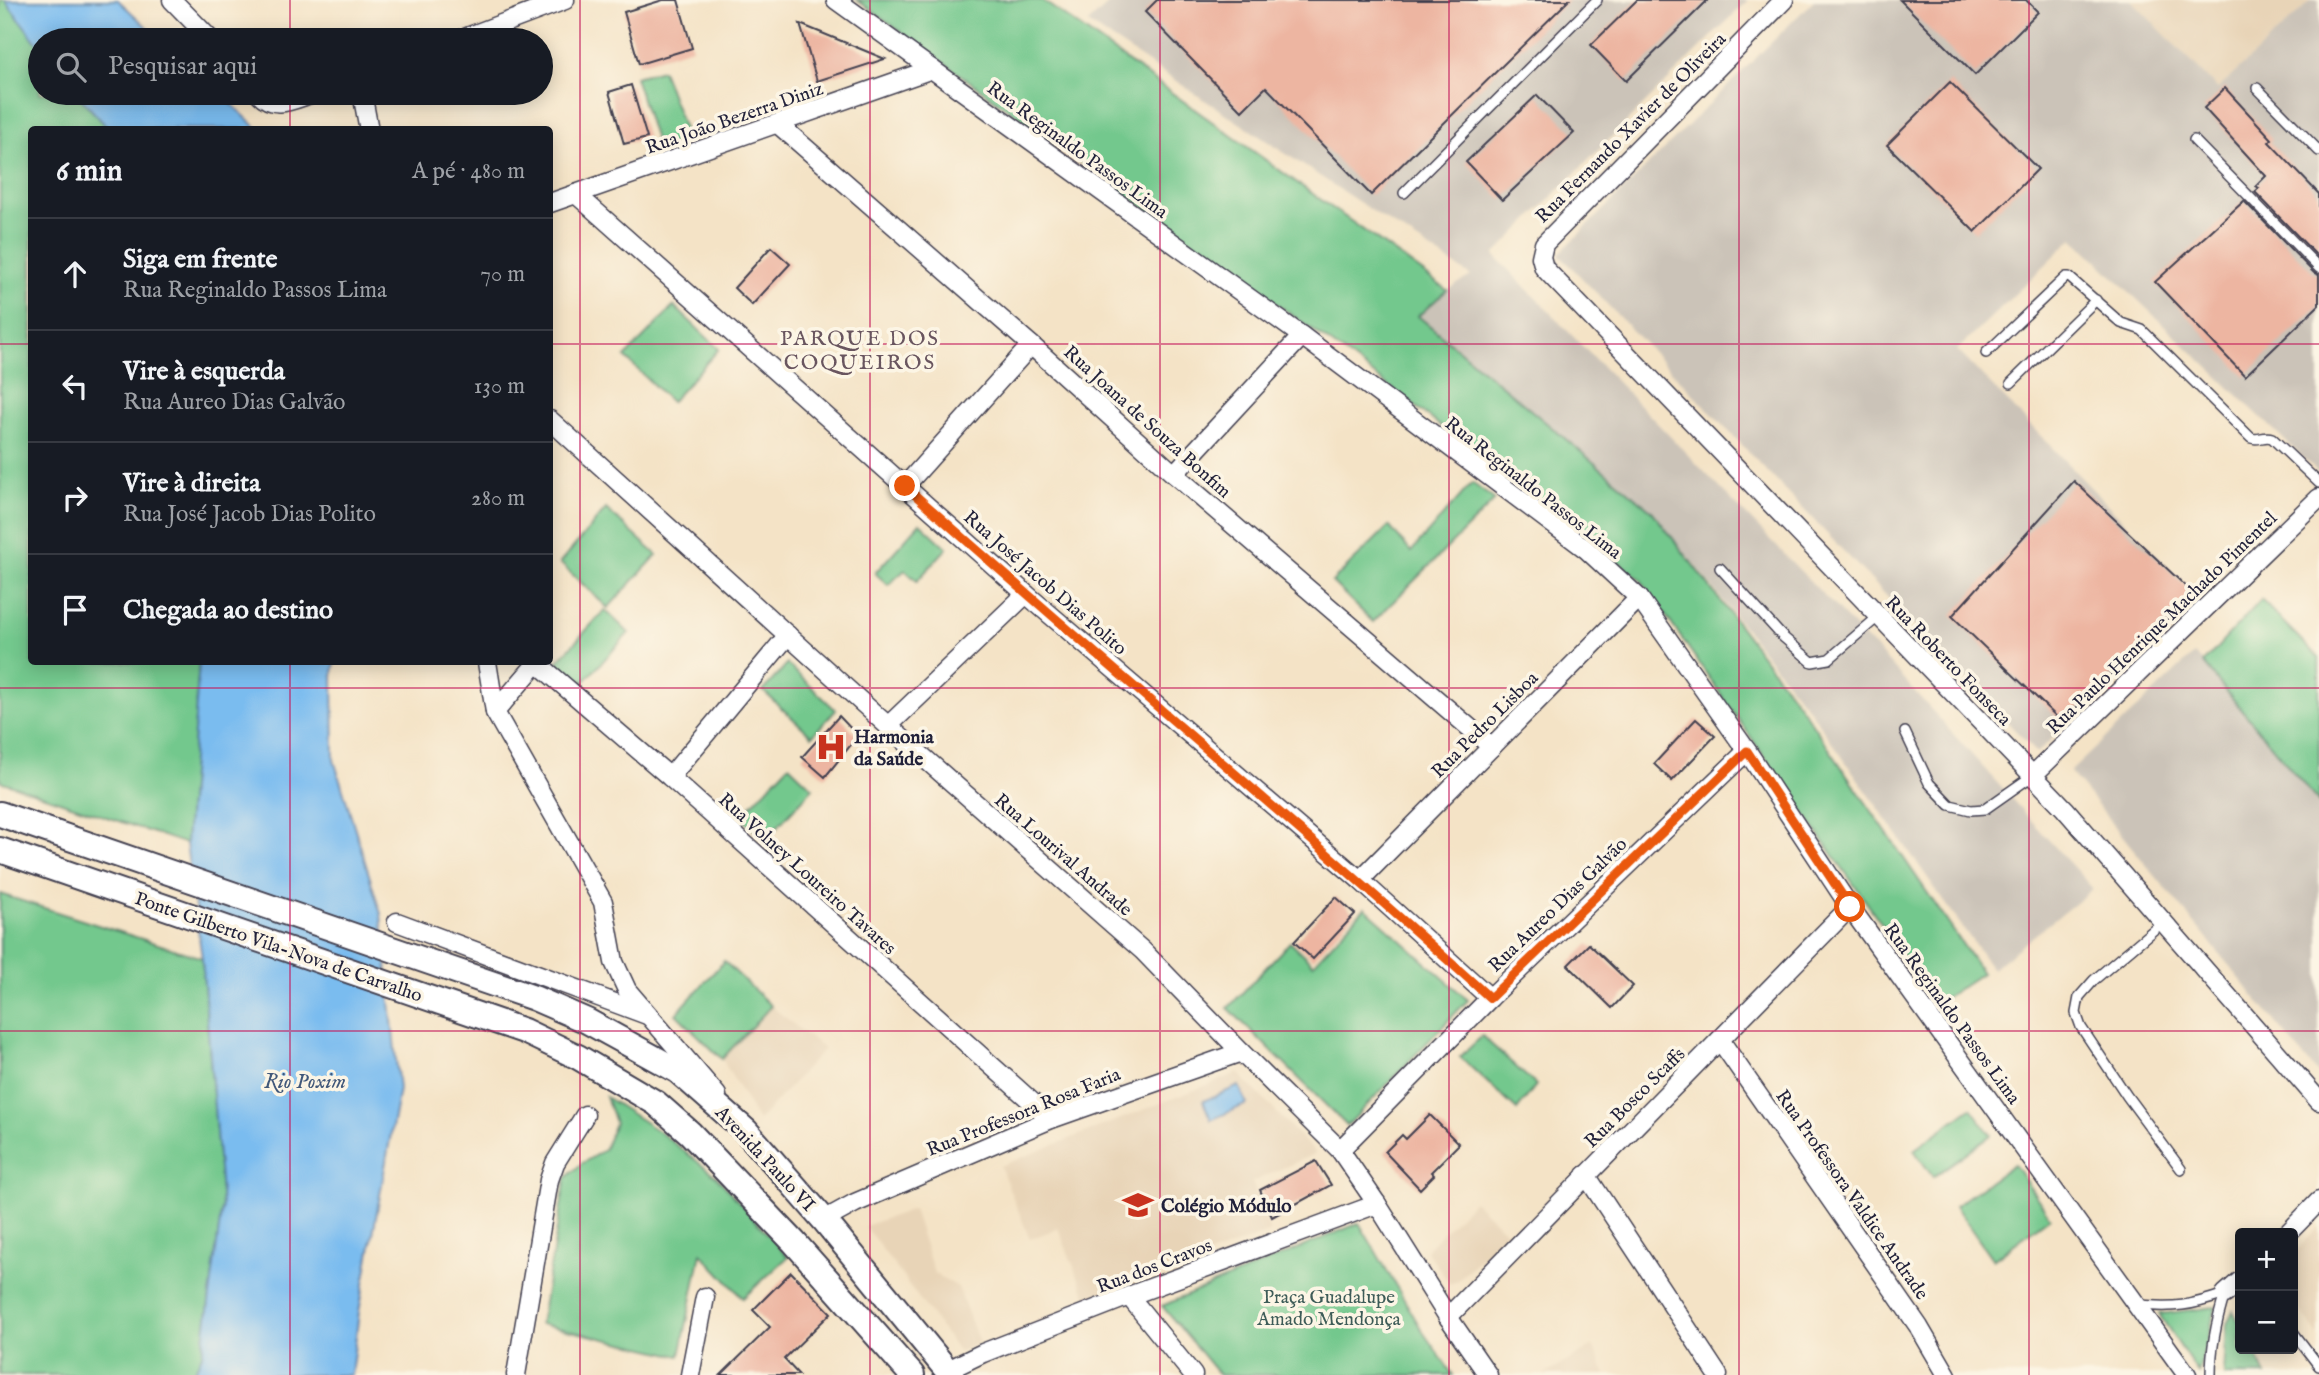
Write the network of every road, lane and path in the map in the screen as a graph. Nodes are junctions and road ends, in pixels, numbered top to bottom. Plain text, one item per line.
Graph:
1 (172, 0) edge
2 (565, 0) edge
3 (836, 0) edge
4 (1597, 0) edge
5 (1784, 0) edge
6 (199, 28) edge
7 (491, 28) edge
8 (932, 69) junction
9 (2257, 88) dead end
10 (364, 105) edge
11 (778, 124) junction
12 (368, 126) edge
13 (2194, 141) dead end
14 (2319, 151) edge
15 (1404, 193) dead end
16 (576, 194) junction
17 (553, 202) edge
18 (1541, 257) joint
19 (2319, 268) edge
20 (2096, 300) junction
21 (1302, 337) junction
22 (1031, 345) junction
23 (1986, 353) dead end
24 (2011, 383) dead end
25 (553, 423) edge
26 (1174, 474) junction
27 (2319, 483) edge
28 (905, 486) junction
29 (2319, 498) edge
30 (1720, 568) dead end
31 (1026, 594) junction
32 (1639, 598) junction
33 (1878, 616) junction
34 (788, 635) junction
35 (487, 665) edge
36 (534, 665) edge
37 (539, 665) edge
38 (495, 712) junction
39 (888, 726) junction
40 (1905, 732) dead end
41 (1492, 747) junction
42 (1747, 751) junction
43 (2032, 776) junction
44 (670, 777) junction
45 (0, 814) edge
46 (0, 850) edge
47 (1360, 880) junction
48 (1850, 907) junction
49 (397, 922) dead end
50 (2163, 922) junction
51 (534, 998) joint
52 (1490, 998) junction
53 (650, 1016) junction
54 (524, 1031) joint
55 (1720, 1040) junction
56 (1241, 1052) junction
57 (2319, 1101) edge
58 (585, 1115) dead end
59 (1051, 1119) junction
60 (746, 1131) junction
61 (1340, 1150) junction
62 (2181, 1169) dead end
63 (1586, 1175) junction
64 (2319, 1201) edge
65 (1377, 1204) junction
66 (824, 1220) junction
67 (2293, 1228) edge
68 (2235, 1285) edge
69 (2225, 1294) junction
70 (1129, 1296) junction
71 (705, 1297) dead end
72 (2137, 1305) junction
73 (1448, 1317) junction
74 (2298, 1339) edge
75 (2319, 1366) edge
76 (949, 1373) edge
77 (516, 1375) edge
78 (690, 1375) edge
79 (912, 1375) edge
80 (1193, 1375) edge
81 (1488, 1375) edge
82 (1718, 1375) edge
83 (1947, 1375) edge
84 (2188, 1375) edge
85 (2211, 1375) edge

1 - 6 street
2 - 7 street
3 - 8 street, Rua Reginaldo Passos Lima
4 - 15 lane
5 - 18 street, Rua Fernando Xavier de Oliveira
8 - 11 street, Rua João Bezerra Diniz
8 - 21 street, Rua Reginaldo Passos Lima
9 - 14 lane
10 - 12 street
11 - 16 street, Rua João Bezerra Diniz
11 - 22 street, Rua Joana de Souza Bonfim
13 - 19 lane
16 - 17 street, Rua João Bezerra Diniz
16 - 28 street, Rua José Jacob Dias Polito
18 - 33 street, Rua Roberto Fonseca
20 - 23 lane
20 - 24 lane
20 - 27 lane
21 - 26 street
21 - 32 street, Rua Reginaldo Passos Lima
22 - 26 street, Rua Joana de Souza Bonfim
22 - 28 street
25 - 34 street, Rua Lourival Andrade
26 - 41 street, Rua Joana de Souza Bonfim
28 - 31 street, Rua José Jacob Dias Polito
29 - 43 street, Rua Paulo Henrique Machado Pimentel
30 - 33 lane
31 - 39 street
31 - 47 street, Rua José Jacob Dias Polito
32 - 41 street, Rua Pedro Lisboa
32 - 42 street, Rua Reginaldo Passos Lima
33 - 43 street, Rua Roberto Fonseca
34 - 39 street, Rua Lourival Andrade
34 - 44 street
35 - 38 street
36 - 38 street
37 - 44 street, Rua Volney Loureiro Tavares
38 - 53 street
39 - 56 street, Rua Lourival Andrade
40 - 43 lane
41 - 47 street, Rua Pedro Lisboa
42 - 48 street, Rua Reginaldo Passos Lima
42 - 52 street, Rua Aureo Dias Galvão
43 - 50 street, Rua Roberto Fonseca
44 - 59 street, Rua Volney Loureiro Tavares
45 - 51 main road, Ponte Gilberto Vila-Nova de Carvalho
46 - 54 main road, Ponte Gilberto Vila-Nova de Carvalho
47 - 52 street, Rua José Jacob Dias Polito
48 - 55 street, Rua Bosco Scaffs
48 - 72 street, Rua Reginaldo Passos Lima
49 - 53 street
50 - 57 street, Rua Roberto Fonseca
50 - 62 lane
51 - 60 main road, Avenida Paulo VI
52 - 61 street, Rua Aureo Dias Galvão
53 - 60 street
54 - 79 main road, Avenida Paulo VI
55 - 63 street, Rua Bosco Scaffs
55 - 83 street, Rua Professora Valdice Andrade
56 - 59 street, Rua Professora Rosa Faria
56 - 61 street, Rua Lourival Andrade
58 - 77 street
59 - 66 street, Rua Professora Rosa Faria
60 - 66 main road, Avenida Paulo VI
61 - 65 street, Rua Lourival Andrade
63 - 73 street, Rua Bosco Scaffs
63 - 82 street
64 - 67 street
65 - 70 street, Rua dos Cravos
65 - 73 street, Rua Lourival Andrade
66 - 76 main road, Avenida Paulo VI
68 - 69 street
69 - 72 lane
69 - 85 lane
70 - 76 street, Rua dos Cravos
70 - 80 street
71 - 78 street
72 - 84 street, Rua Reginaldo Passos Lima
73 - 81 street, Rua Lourival Andrade
74 - 75 lane

